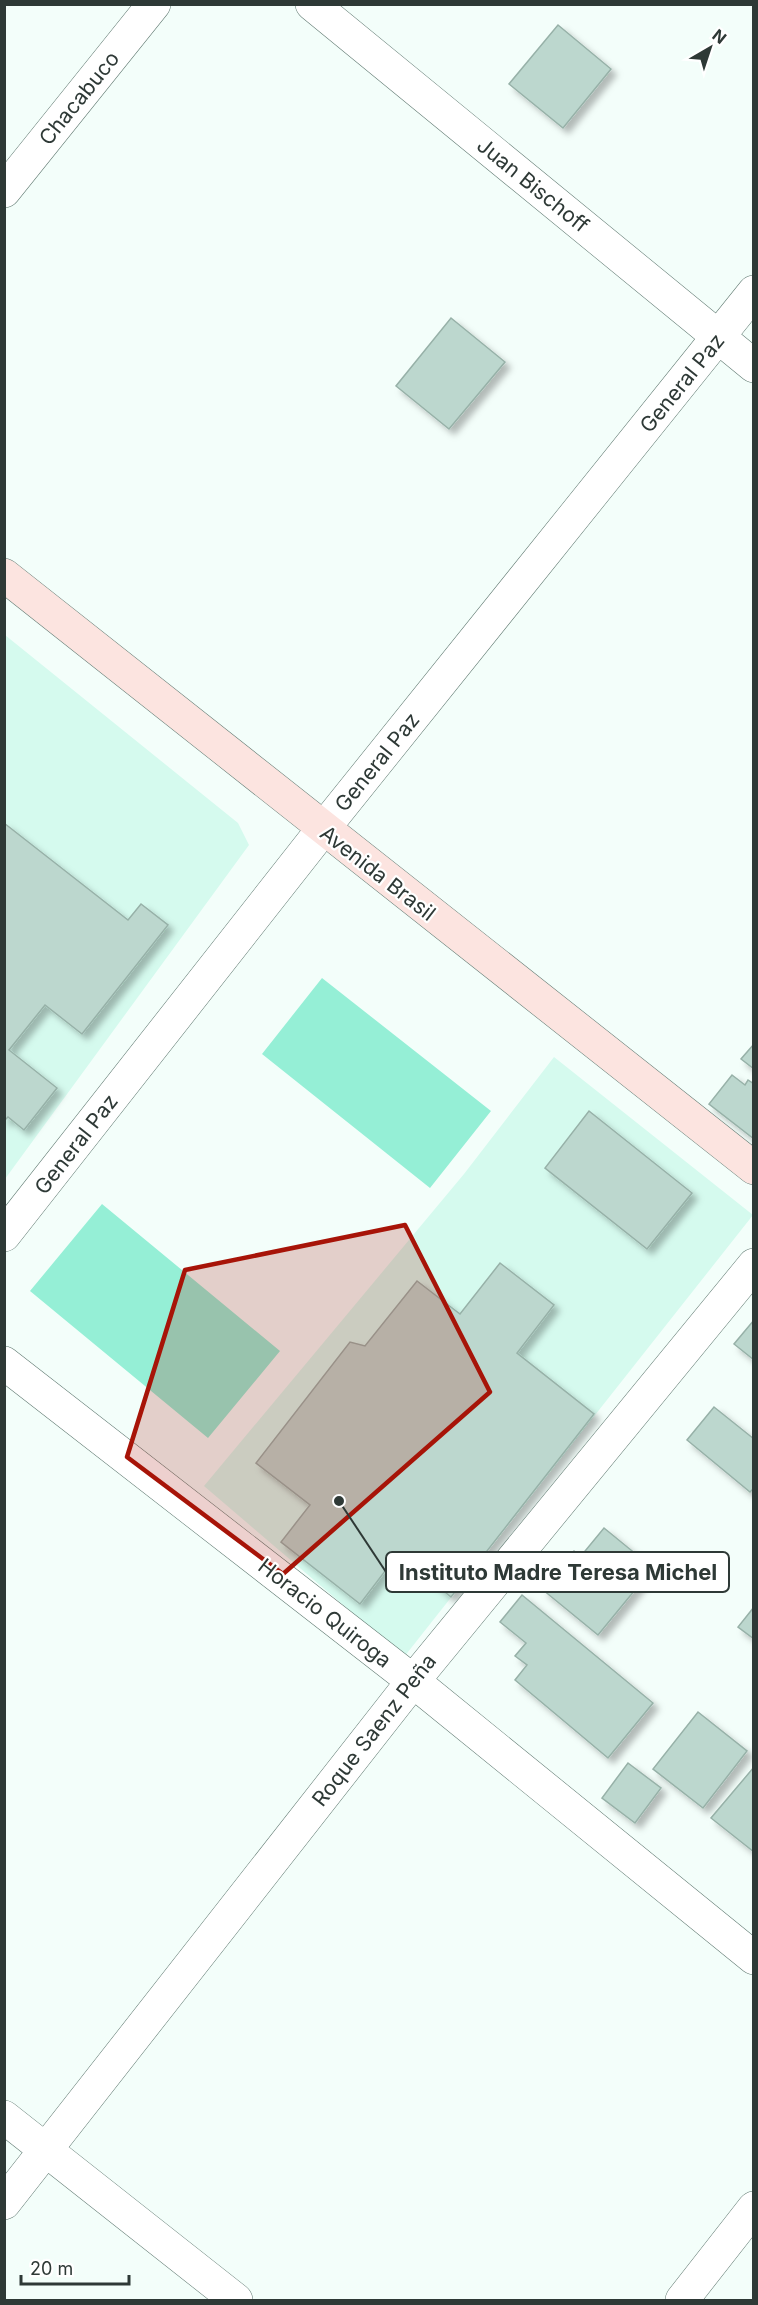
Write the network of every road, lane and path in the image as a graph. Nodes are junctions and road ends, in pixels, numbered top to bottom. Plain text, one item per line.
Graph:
1 (154, 4) edge
2 (312, 4) edge
3 (4, 191) edge
4 (753, 292) edge
5 (719, 338) junction
6 (753, 366) edge
7 (4, 575) edge
8 (323, 829) junction
9 (753, 1168) edge
10 (4, 1235) edge
11 (753, 1264) edge
12 (4, 1363) edge
13 (412, 1681) junction
14 (753, 1958) edge
15 (4, 2117) edge
16 (45, 2149) junction
17 (4, 2203) edge
18 (753, 2208) edge
19 (236, 2301) edge
20 (682, 2301) edge

1 - 3 street, Chacabuco
2 - 5 street, Juan Bischoff
4 - 5 street, General Paz
5 - 6 street, Juan Bischoff
5 - 8 street, General Paz
7 - 8 main road, Avenida Brasil
8 - 9 main road, Avenida Brasil
8 - 10 street, General Paz
11 - 13 street, Roque Saenz Peña
12 - 13 street, Horacio Quiroga
13 - 14 street, Horacio Quiroga
13 - 16 street, Roque Saenz Peña
15 - 16 street
16 - 17 street, Roque Saenz Peña
16 - 19 street
18 - 20 street

